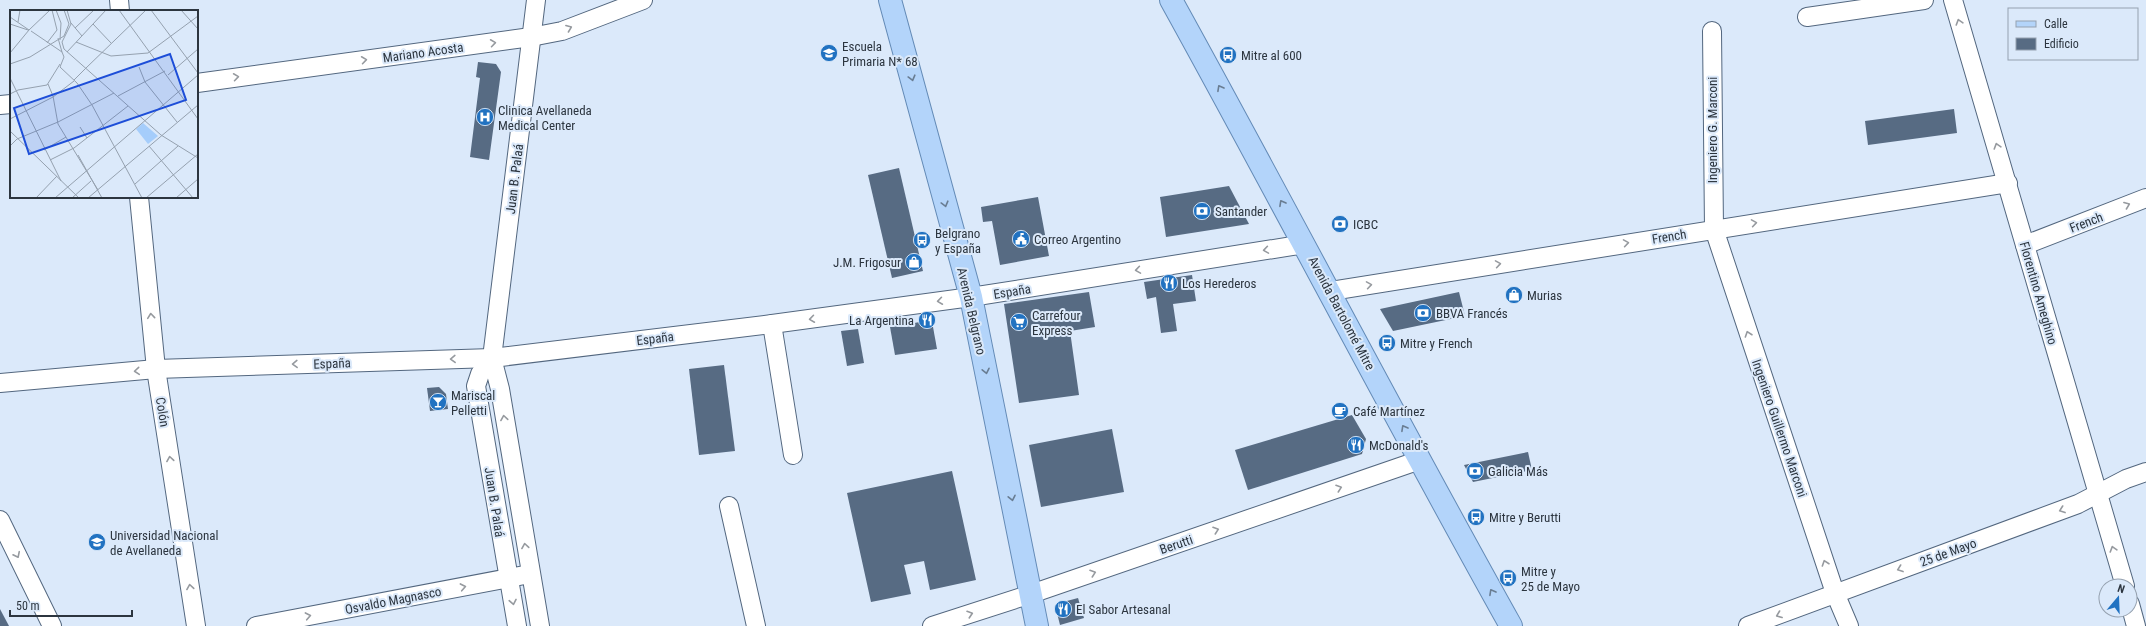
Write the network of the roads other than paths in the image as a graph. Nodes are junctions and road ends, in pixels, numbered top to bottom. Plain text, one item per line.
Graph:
1 (119, 0) edge
2 (536, 0) edge
3 (643, 0) edge
4 (890, 0) edge
5 (1171, 0) edge
6 (1924, 0) edge
7 (1953, 0) edge
8 (120, 10) edge
9 (1807, 17) dead end
10 (1712, 31) dead end
11 (531, 38) junction
12 (198, 83) edge
13 (10, 104) edge
14 (0, 105) edge
15 (2008, 184) junction
16 (139, 198) edge
17 (2146, 198) edge
18 (1714, 229) junction
19 (1305, 244) junction
20 (2026, 245) junction
21 (1331, 291) junction
22 (970, 297) junction
23 (772, 324) junction
24 (492, 358) junction
25 (156, 369) junction
26 (0, 383) edge
27 (793, 455) dead end
28 (1420, 460) junction
29 (2146, 472) edge
30 (2097, 494) junction
31 (729, 506) dead end
32 (0, 520) edge
33 (530, 574) junction
34 (508, 578) junction
35 (2122, 578) edge
36 (1835, 593) junction
37 (1031, 594) junction
38 (52, 626) edge
39 (196, 626) edge
40 (256, 626) edge
41 (518, 626) edge
42 (540, 626) edge
43 (756, 626) edge
44 (932, 626) edge
45 (1037, 626) edge
46 (1511, 626) edge
47 (1748, 626) edge
48 (1849, 626) edge

1 - 8 street
2 - 11 street, Juan B. Palaá
11 -> 3 street, Mariano Acosta
4 -> 22 main road, Avenida Belgrano
19 -> 5 main road, Avenida Bartolomé Mitre
6 - 9 street
15 -> 7 street, Florentino Ameghino
10 - 18 street, Ingeniero G. Marconi
12 -> 11 street, Mariano Acosta
11 - 24 street, Juan B. Palaá
13 - 14 street
18 -> 15 street, French
15 - 20 street, Florentino Ameghino
25 -> 16 street, Colón
20 -> 17 street, French
21 -> 18 street, French
36 -> 18 street, Ingeniero Guillermo Marconi
19 - 21 main road, Avenida Bartolomé Mitre
19 -> 22 street, España
20 - 30 street, Florentino Ameghino
28 -> 21 main road, Avenida Bartolomé Mitre
22 -> 23 street, España
22 -> 37 main road, Avenida Belgrano
23 - 24 street, España
23 - 27 street
24 -> 25 street, España
33 -> 24 street, Juan B. Palaá
24 - 34 street, Juan B. Palaá
25 -> 26 street, España
39 -> 25 street, Colón
37 -> 28 street, Berutti
46 -> 28 main road, Avenida Bartolomé Mitre
29 - 30 street, 25 de Mayo
35 -> 30 street, Florentino Ameghino
30 -> 36 street, 25 de Mayo
31 - 43 street
32 -> 38 street
33 - 34 street, Osvaldo Magnasco
33 - 42 street, Juan B. Palaá
40 -> 34 street, Osvaldo Magnasco
34 -> 41 street, Juan B. Palaá
36 -> 47 street, 25 de Mayo
36 - 48 street, Ingeniero Guillermo Marconi
44 -> 37 street, Berutti
37 - 45 main road, Avenida Belgrano

